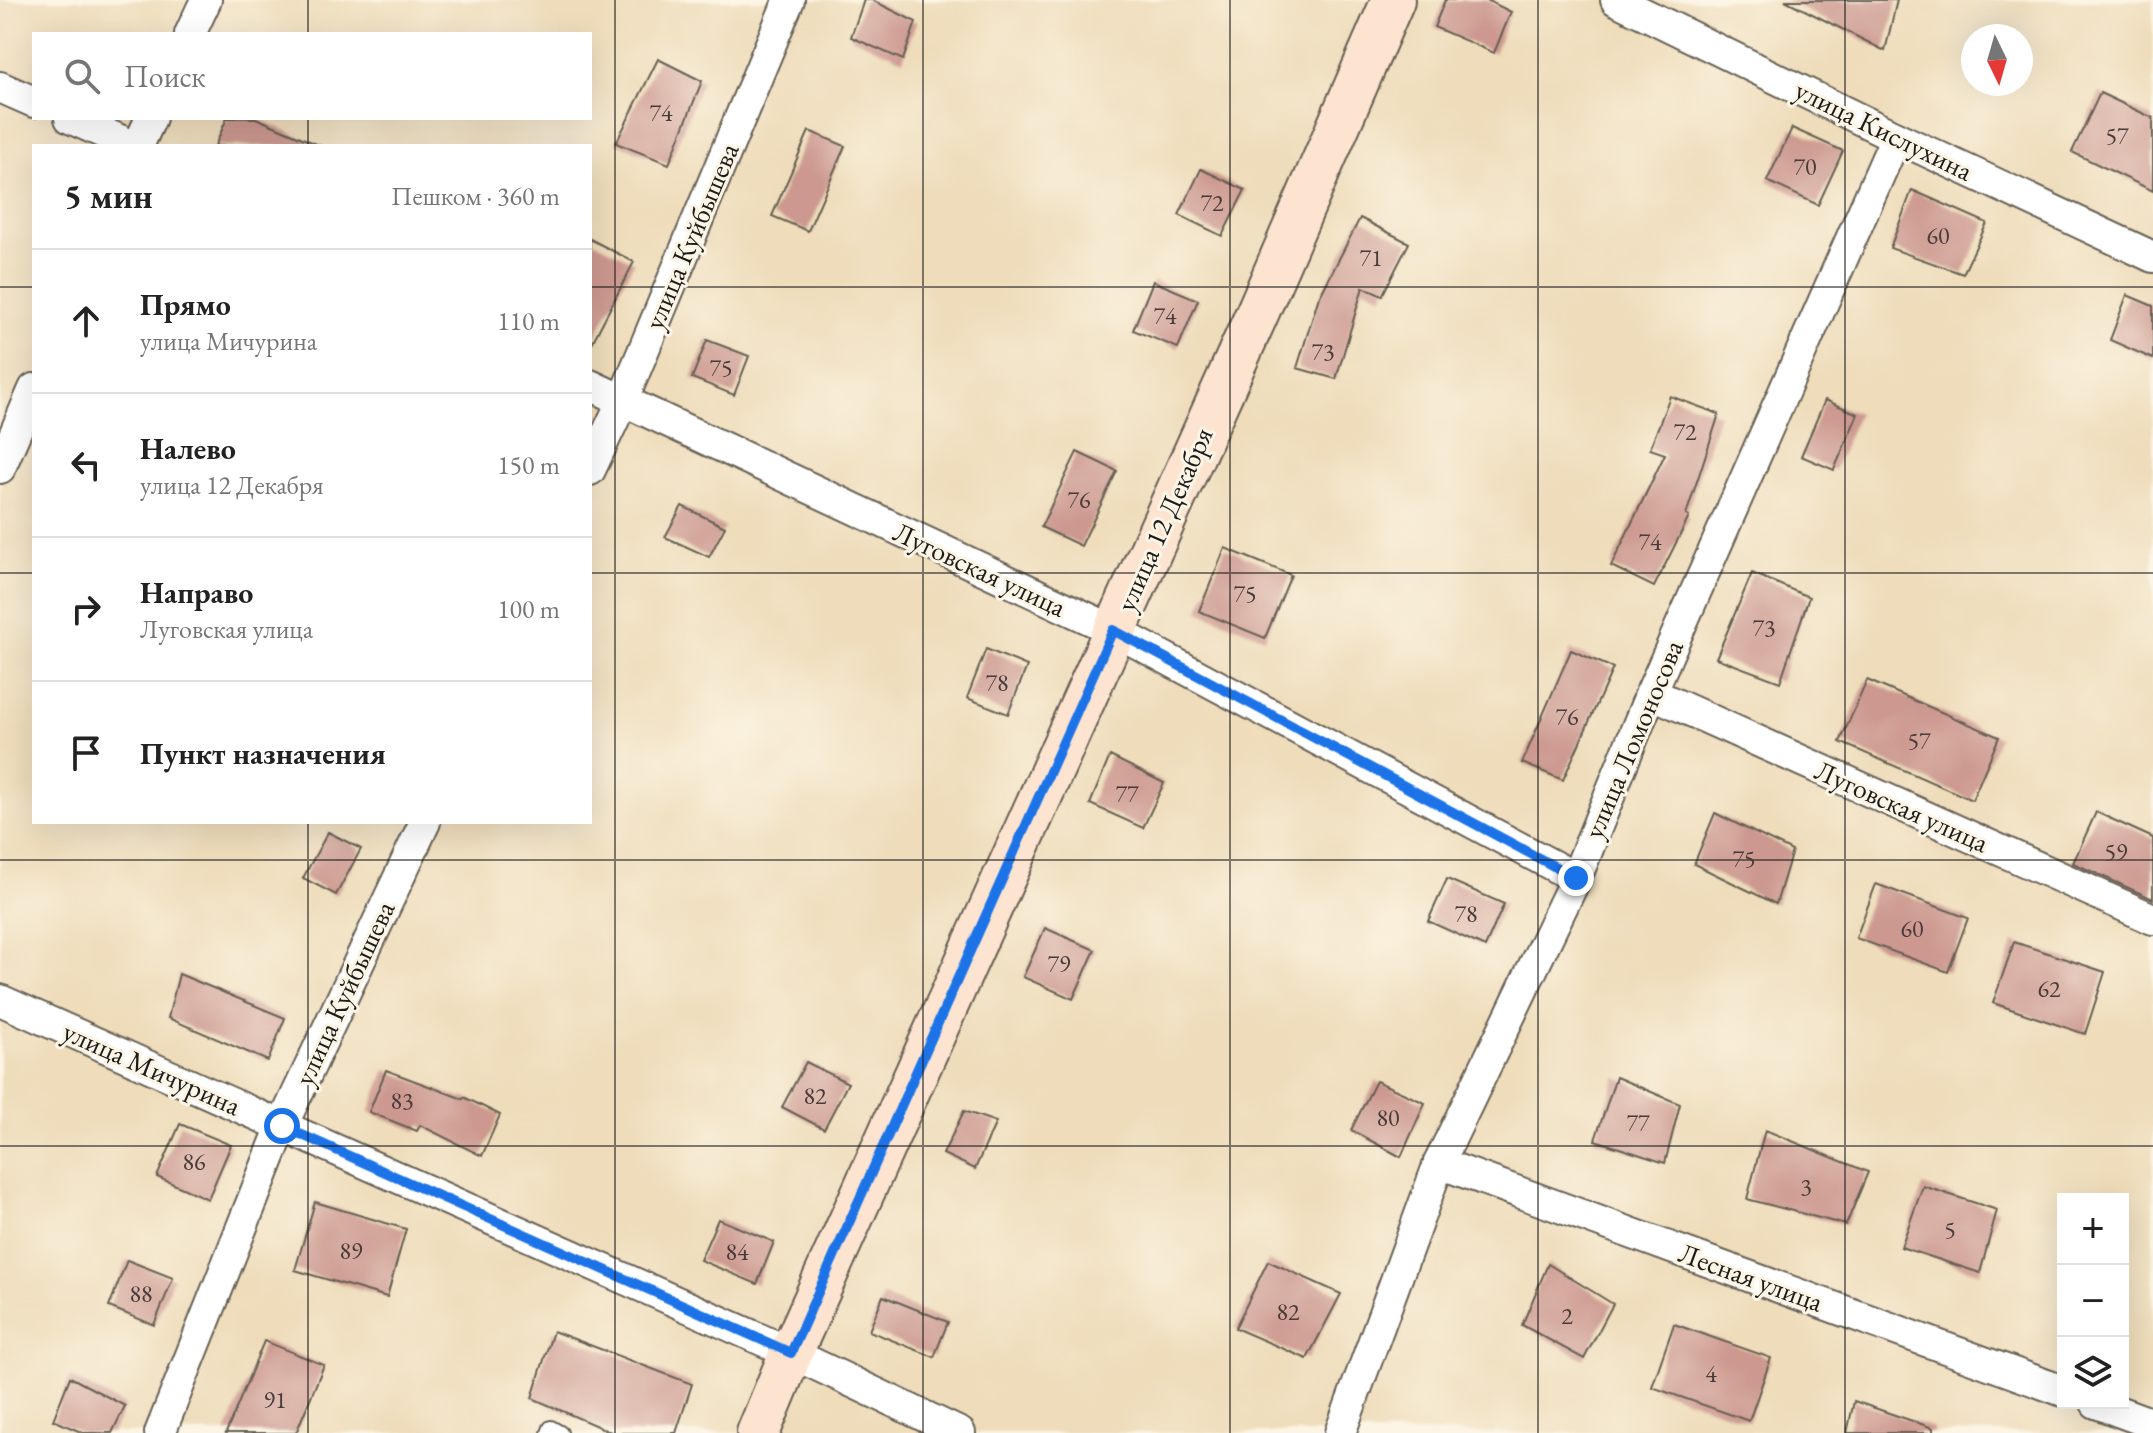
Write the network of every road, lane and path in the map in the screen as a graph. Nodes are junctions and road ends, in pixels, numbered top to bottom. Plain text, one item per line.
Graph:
1 (206, 0) edge
2 (789, 0) edge
3 (1393, 0) edge
4 (1616, 0) edge
5 (191, 32) edge
6 (0, 87) edge
7 (32, 101) edge
8 (75, 120) edge
9 (150, 120) edge
10 (1896, 137) junction
11 (130, 144) edge
12 (136, 144) edge
13 (2153, 257) edge
14 (592, 386) edge
15 (32, 394) edge
16 (622, 402) junction
17 (592, 466) edge
18 (0, 468) edge
19 (1113, 630) junction
20 (1651, 693) junction
21 (424, 824) edge
22 (1576, 878) junction
23 (2153, 919) edge
24 (0, 1000) edge
25 (282, 1126) junction
26 (1439, 1163) junction
27 (791, 1353) junction
28 (2057, 1389) edge
29 (2112, 1409) edge
30 (2153, 1424) edge
31 (160, 1433) edge
32 (549, 1433) edge
33 (560, 1433) edge
34 (758, 1433) edge
35 (960, 1433) edge
36 (1340, 1433) edge

1 - 5 street
2 - 16 street, улица Куйбышева
3 - 19 street, улица 12 Декабря
4 - 10 street, улица Кислухина
6 - 7 street
8 - 11 street
9 - 12 street
10 - 13 street, улица Кислухина
10 - 20 street, улица Ломоносова
14 - 16 street, Луговская улица
15 - 18 street
16 - 17 street, улица Куйбышева
16 - 19 street, Луговская улица
19 - 22 street, Луговская улица
19 - 27 street, улица 12 Декабря
20 - 22 street, улица Ломоносова
20 - 23 street, Луговская улица
21 - 25 street, улица Куйбышева
22 - 26 street, улица Ломоносова
24 - 25 street, улица Мичурина
25 - 27 street, улица Мичурина
25 - 31 street, улица Куйбышева
26 - 28 street, Лесная улица
26 - 36 street, улица Ломоносова
27 - 34 street, улица 12 Декабря
27 - 35 street, улица Мичурина
29 - 30 street
32 - 33 lane

